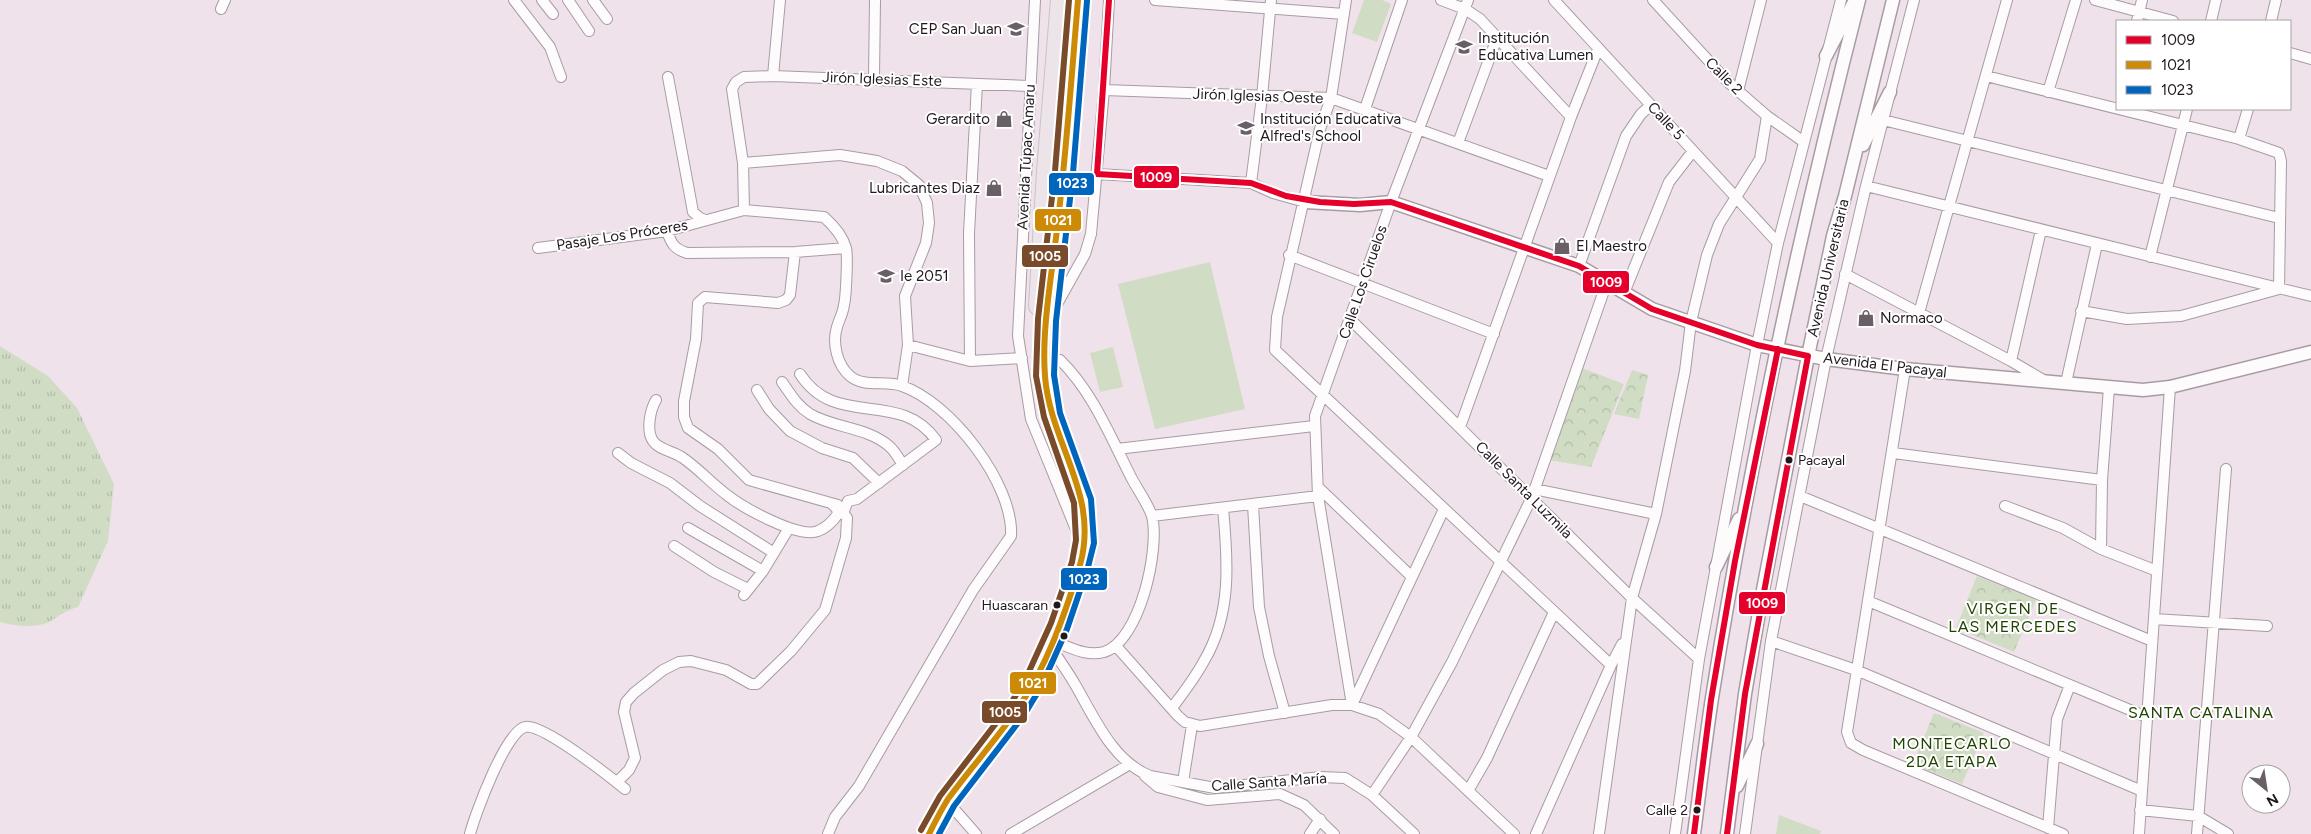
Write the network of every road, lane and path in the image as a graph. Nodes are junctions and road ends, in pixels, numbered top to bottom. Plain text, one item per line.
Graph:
1 (514, 0) edge
2 (542, 0) edge
3 (568, 0) edge
4 (593, 0) edge
5 (780, 0) edge
6 (874, 0) edge
7 (1035, 0) edge
8 (1060, 0) edge
9 (1078, 0) edge
10 (1109, 0) edge
11 (1155, 0) edge
12 (1346, 0) edge
13 (1402, 0) edge
14 (1441, 0) edge
15 (1554, 0) edge
16 (1654, 0) edge
17 (1841, 0) edge
18 (1855, 0) edge
19 (1859, 0) edge
20 (1893, 0) edge
21 (1914, 0) edge
22 (2007, 0) edge
23 (2076, 0) edge
24 (2095, 0) edge
25 (2142, 0) edge
26 (2216, 0) edge
27 (2276, 0) edge
28 (1757, 3) edge
29 (1271, 4) edge
30 (1466, 4) edge
31 (553, 14) dead end
32 (1344, 14) junction
33 (2138, 17) edge
34 (607, 19) dead end
35 (2164, 20) edge
36 (2211, 20) edge
37 (2271, 20) edge
38 (590, 31) dead end
39 (1497, 38) junction
40 (1598, 49) junction
41 (2291, 53) edge
42 (1826, 56) junction
43 (2311, 59) edge
44 (773, 76) junction
45 (1986, 76) junction
46 (561, 77) dead end
47 (668, 77) dead end
48 (874, 78) junction
49 (977, 84) junction
50 (1030, 86) junction
51 (1104, 90) junction
52 (1738, 91) junction
53 (1890, 92) junction
54 (2048, 92) junction
55 (1262, 97) junction
56 (1331, 98) junction
57 (2116, 104) edge
58 (1650, 105) junction
59 (1366, 110) junction
60 (2136, 110) edge
61 (2187, 110) edge
62 (2248, 110) edge
63 (1767, 116) junction
64 (1571, 117) junction
65 (1883, 120) junction
66 (2183, 124) junction
67 (1418, 129) junction
68 (2240, 139) junction
69 (1969, 141) junction
70 (1804, 142) junction
71 (1458, 143) junction
72 (1694, 151) junction
73 (743, 163) junction
74 (1853, 165) junction
75 (1097, 174) junction
76 (1549, 176) junction
77 (1251, 183) junction
78 (1866, 186) junction
79 (2166, 190) junction
80 (1736, 197) junction
81 (1305, 202) junction
82 (1391, 202) junction
83 (1950, 207) junction
84 (744, 210) junction
85 (2279, 218) junction
86 (705, 220) junction
87 (2041, 230) junction
88 (667, 231) junction
89 (1778, 243) junction
90 (2097, 244) junction
91 (1524, 246) junction
92 (538, 248) dead end
93 (846, 248) junction
94 (795, 252) junction
95 (1289, 255) junction
96 (2150, 257) junction
97 (1579, 266) junction
98 (1845, 274) junction
99 (1607, 282) junction
100 (1361, 284) junction
101 (2279, 289) junction
102 (1624, 293) junction
103 (2311, 296) edge
104 (2082, 311) junction
105 (1919, 313) junction
106 (1350, 319) junction
107 (1048, 320) junction
108 (1691, 322) junction
109 (1494, 334) junction
110 (908, 345) junction
111 (1757, 345) junction
112 (1778, 350) junction
113 (2311, 352) edge
114 (1808, 356) junction
115 (1022, 358) junction
116 (1045, 358) junction
117 (1826, 358) junction
118 (2010, 360) junction
119 (970, 361) junction
120 (1905, 369) junction
121 (800, 374) dead end
122 (2045, 381) junction
123 (782, 382) dead end
124 (2066, 383) junction
125 (902, 386) junction
126 (2170, 387) junction
127 (2109, 388) junction
128 (757, 390) dead end
129 (1323, 395) junction
130 (656, 400) dead end
131 (1314, 426) junction
132 (1460, 426) junction
133 (1117, 449) junction
134 (618, 453) dead end
135 (1893, 453) junction
136 (903, 465) junction
137 (2226, 469) dead end
138 (2102, 480) junction
139 (879, 483) junction
140 (1318, 491) junction
141 (1533, 493) junction
142 (1800, 496) junction
143 (830, 501) junction
144 (1747, 501) junction
145 (1253, 505) junction
146 (2005, 506) dead end
147 (1223, 508) junction
148 (1444, 509) junction
149 (844, 511) junction
150 (1656, 514) junction
151 (1152, 516) junction
152 (688, 528) dead end
153 (789, 528) junction
154 (1880, 528) junction
155 (1085, 541) junction
156 (674, 546) dead end
157 (2100, 549) junction
158 (774, 553) junction
159 (1500, 562) junction
160 (1716, 568) junction
161 (763, 571) junction
162 (2157, 571) junction
163 (1412, 578) junction
164 (1632, 598) junction
165 (1868, 601) junction
166 (1554, 612) junction
167 (2154, 619) junction
168 (2214, 624) junction
169 (2267, 626) dead end
170 (1626, 636) junction
171 (1771, 641) junction
172 (2152, 641) junction
173 (1052, 644) junction
174 (1116, 646) junction
175 (1699, 659) junction
176 (1611, 665) junction
177 (1856, 670) junction
178 (2070, 685) junction
179 (1352, 705) junction
180 (1172, 708) junction
181 (1285, 713) junction
182 (2147, 717) junction
183 (1192, 725) junction
184 (1411, 737) junction
185 (1757, 744) junction
186 (2054, 754) junction
187 (1130, 764) junction
188 (1142, 772) junction
189 (616, 782) junction
190 (1183, 782) junction
191 (625, 789) dead end
192 (1468, 791) junction
193 (2142, 791) junction
194 (1372, 795) junction
195 (1732, 797) junction
196 (947, 801) junction
197 (2140, 810) junction
198 (2198, 816) junction
199 (1320, 819) junction
200 (2048, 828) junction
201 (470, 834) edge
202 (828, 834) edge
203 (929, 834) edge
204 (976, 834) edge
205 (1011, 834) edge
206 (1310, 834) edge
207 (1334, 834) edge
208 (1414, 834) edge
209 (1514, 834) edge
210 (1536, 834) edge
211 (1599, 834) edge
212 (1675, 834) edge
213 (1694, 834) edge
214 (1727, 834) edge
215 (1745, 834) edge
216 (2063, 834) edge
217 (2139, 834) edge
218 (2197, 834) edge
219 (2228, 834) edge

1 - 46 street
2 - 31 street
3 - 38 street
4 - 34 street
5 - 44 street
6 - 48 street
7 - 50 street, Avenida Túpac Amaru
8 - 116 highway, Avenida Túpac Amaru
9 - 107 highway, Avenida Túpac Amaru
10 - 51 street
11 - 29 street
12 - 32 street
13 - 59 street
14 - 30 street
15 - 40 street, Calle 5
16 - 52 street, Calle 2
17 - 42 street
18 - 42 street
19 - 112 street, Avenida Universitaria
20 - 74 street, Avenida Universitaria
21 - 53 street
22 - 45 street
23 - 54 street
24 - 33 street
25 - 33 street
26 - 36 street
27 - 37 street
28 - 52 street
29 - 32 street
29 - 55 street
30 - 39 street
30 - 67 street, Calle Los Ciruelos
32 - 56 street
33 - 35 street
39 - 64 street
39 - 71 street
40 - 58 street, Calle 5
40 - 64 street
41 - 43 street
42 - 70 street
44 - 48 street, Jirón Iglesias Este
44 - 73 street, Jirón Iglesias Este
45 - 54 street
45 - 69 street
47 - 86 street
48 - 49 street, Jirón Iglesias Este
49 - 50 street, Jirón Iglesias Este
49 - 119 street
50 - 115 street, Avenida Túpac Amaru
51 - 55 street, Jirón Iglesias Oeste
51 - 75 street
52 - 63 street, Calle 2
53 - 65 street
53 - 74 street
54 - 57 street
55 - 56 street, Jirón Iglesias Oeste
55 - 77 street
56 - 59 street, Jirón Iglesias Oeste
56 - 81 street
58 - 72 street, Calle 5
58 - 97 street
59 - 67 street, Jirón Iglesias Oeste
60 - 66 street
61 - 66 street
62 - 68 street
63 - 70 street, Calle 2
63 - 80 street
64 - 76 street
65 - 69 street
65 - 78 street
66 - 68 street
66 - 79 street
67 - 71 street, Jirón Iglesias Oeste
67 - 82 street, Calle Los Ciruelos
68 - 85 street
69 - 79 street
69 - 83 street
70 - 89 street
71 - 76 street, Jirón Iglesias Oeste
72 - 80 street, Calle 5
72 - 102 street
73 - 84 street
73 - 110 street
74 - 114 street, Avenida Universitaria
75 - 77 street
75 - 107 street
76 - 91 street
77 - 81 street
78 - 83 street
78 - 98 street
79 - 85 street
79 - 96 street
80 - 89 street, Calle 5
80 - 108 street
81 - 82 street, Avenida El Pacayal
81 - 95 street
82 - 91 street, Avenida El Pacayal
82 - 100 street, Calle Los Ciruelos
83 - 87 street
83 - 105 street
84 - 86 street, Pasaje Los Próceres
84 - 93 street, Pasaje Los Próceres
85 - 101 street
86 - 88 street, Pasaje Los Próceres
87 - 90 street
87 - 118 street
88 - 92 street, Pasaje Los Próceres
88 - 94 street
89 - 111 street
90 - 96 street
90 - 104 street
91 - 97 street, Avenida El Pacayal
91 - 109 street
93 - 94 street
93 - 125 street
94 - 143 street
95 - 100 street
95 - 129 street
96 - 101 street
97 - 99 street, Avenida El Pacayal
98 - 105 street
98 - 117 street
99 - 102 street, Avenida El Pacayal
99 - 141 street
100 - 106 street, Calle Los Ciruelos
100 - 109 street
101 - 103 street
101 - 104 street
102 - 108 street, Avenida El Pacayal
104 - 124 street
105 - 118 street
106 - 129 street, Calle Los Ciruelos
106 - 132 street, Calle Santa Luzmila
107 - 116 highway, Avenida Túpac Amaru
108 - 111 street, Avenida El Pacayal
108 - 150 street
109 - 132 street
110 - 119 street
110 - 125 street
111 - 112 street, Avenida El Pacayal
111 - 160 street
112 - 114 street, Avenida El Pacayal
112 - 144 street, Avenida Universitaria
113 - 126 street, Avenida El Pacayal
114 - 117 street, Avenida El Pacayal
114 - 195 street, Avenida Universitaria
115 - 119 street
115 - 155 street, Avenida Túpac Amaru
116 - 133 street
116 - 155 highway, Avenida Túpac Amaru
117 - 120 street, Avenida El Pacayal
117 - 142 street
118 - 122 street
120 - 122 street, Avenida El Pacayal
120 - 135 street
121 - 136 street
122 - 124 street, Avenida El Pacayal
123 - 136 street
124 - 127 street, Avenida El Pacayal
125 - 202 street
126 - 127 street, Avenida El Pacayal
126 - 162 street
127 - 138 street
128 - 139 street
129 - 131 street, Calle Los Ciruelos
129 - 148 street
130 - 153 street
131 - 133 street
131 - 140 street, Calle Los Ciruelos
132 - 141 street, Calle Santa Luzmila
133 - 151 street
134 - 158 street
135 - 138 street
135 - 154 street
136 - 139 street
137 - 168 street
138 - 157 street
139 - 149 street
140 - 145 street
140 - 163 street
140 - 179 street, Calle Los Ciruelos
141 - 150 street
141 - 159 street
141 - 164 street, Calle Santa Luzmila
142 - 154 street
142 - 171 street
143 - 149 street
143 - 153 street
144 - 160 street
144 - 213 street, Avenida Universitaria
145 - 147 street
145 - 181 street
146 - 157 street
147 - 151 street
147 - 180 street
148 - 159 street
148 - 163 street
149 - 189 street
150 - 164 street
151 - 174 street
152 - 161 street
153 - 158 street
154 - 165 street
154 - 172 street
155 - 173 highway, Avenida Túpac Amaru
156 - 161 street
157 - 162 street
158 - 161 street
159 - 166 street
159 - 184 street
160 - 175 street
162 - 167 street
163 - 179 street
164 - 170 street
164 - 175 street, Calle Santa Luzmila
165 - 177 street
165 - 178 street
166 - 176 street
166 - 192 street
167 - 168 street
167 - 172 street
168 - 169 street
168 - 198 street
170 - 176 street
170 - 211 street
171 - 177 street
171 - 185 street
172 - 182 street
173 - 174 street
173 - 187 street, Calle Santa María
173 - 196 highway, Avenida Túpac Amaru
174 - 180 street
175 - 212 street
176 - 210 street
177 - 186 street
177 - 200 street
178 - 182 street
178 - 186 street
179 - 181 street
179 - 184 street
180 - 183 street
181 - 183 street
182 - 193 street
183 - 190 street
184 - 192 street
184 - 194 street
185 - 195 street
185 - 215 street
186 - 193 street
186 - 200 street
187 - 188 street, Calle Santa María
187 - 205 street
188 - 190 street, Calle Santa María
188 - 199 street
189 - 191 street
189 - 201 street
190 - 194 street, Calle Santa María
192 - 209 street
193 - 197 street
194 - 208 street, Calle Santa María
195 - 214 street, Avenida Universitaria
196 - 203 highway, Avenida Túpac Amaru
196 - 204 street
197 - 198 street
197 - 217 street
198 - 218 street
198 - 219 street
199 - 206 street
199 - 207 street
200 - 216 street

